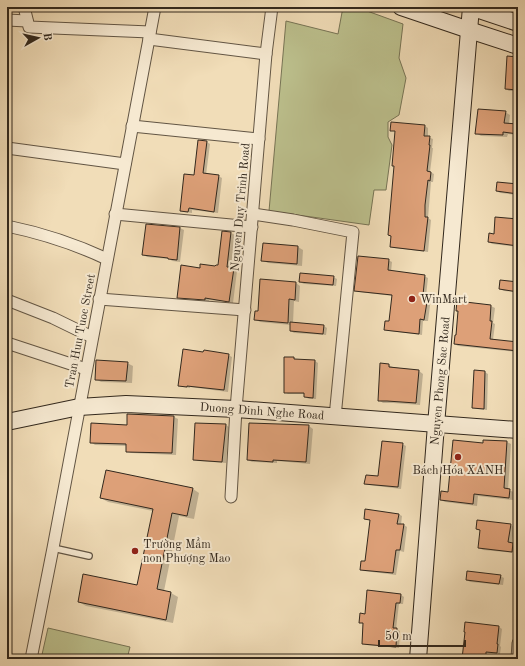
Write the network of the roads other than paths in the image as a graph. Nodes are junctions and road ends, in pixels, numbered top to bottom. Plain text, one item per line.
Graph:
1 (24, 7) edge
2 (155, 7) edge
3 (272, 7) edge
4 (401, 7) edge
5 (470, 7) edge
6 (7, 20) edge
7 (28, 21) junction
8 (518, 23) edge
9 (469, 30) junction
10 (150, 36) junction
11 (518, 46) edge
12 (266, 54) junction
13 (132, 126) junction
14 (259, 139) junction
15 (7, 148) edge
16 (125, 164) junction
17 (115, 214) junction
18 (253, 214) junction
19 (7, 226) edge
20 (252, 227) junction
21 (107, 259) junction
22 (99, 299) junction
23 (7, 300) edge
24 (245, 310) junction
25 (92, 337) junction
26 (7, 343) edge
27 (86, 369) junction
28 (79, 407) junction
29 (236, 409) junction
30 (335, 417) junction
31 (7, 422) edge
32 (436, 425) junction
33 (518, 430) edge
34 (231, 497) dead end
35 (53, 548) junction
36 (89, 556) dead end
37 (518, 643) edge
38 (31, 659) edge
39 (418, 659) edge
40 (517, 659) edge

1 - 7 street
2 - 10 street, Tran Huu Tuoc Street
3 - 12 street, Nguyen Duy Trinh Road
4 - 9 main road
5 - 8 main road
5 - 9 main road, Nguyen Phong Sac Road
6 - 7 street
7 - 10 street
9 - 11 main road
9 - 32 main road, Nguyen Phong Sac Road
10 - 12 street
10 - 13 street, Tran Huu Tuoc Street
12 - 14 street, Nguyen Duy Trinh Road
13 - 14 street
13 - 16 street, Tran Huu Tuoc Street
14 - 18 street, Nguyen Duy Trinh Road
15 - 16 street
16 - 17 street, Tran Huu Tuoc Street
17 - 20 street
17 - 21 street, Tran Huu Tuoc Street
18 - 20 street, Nguyen Duy Trinh Road
18 - 30 street
19 - 21 street
20 - 24 street, Nguyen Duy Trinh Road
21 - 22 street, Tran Huu Tuoc Street
22 - 24 street
22 - 25 street, Tran Huu Tuoc Street
23 - 25 street
24 - 29 street, Nguyen Duy Trinh Road
25 - 27 street, Tran Huu Tuoc Street
26 - 27 street
27 - 28 street, Tran Huu Tuoc Street
28 - 29 main road, Duong Dinh Nghe Road
28 - 31 main road, Duong Dinh Nghe Road
28 - 35 street, Tran Huu Tuoc Street
29 - 30 main road, Duong Dinh Nghe Road
29 - 34 street, Nguyen Duy Trinh Road
30 - 32 main road, Duong Dinh Nghe Road
32 - 33 main road, Duong Dinh Nghe Road
32 - 39 main road, Nguyen Phong Sac Road
35 - 36 lane
35 - 38 street, Tran Huu Tuoc Street
37 - 40 street

